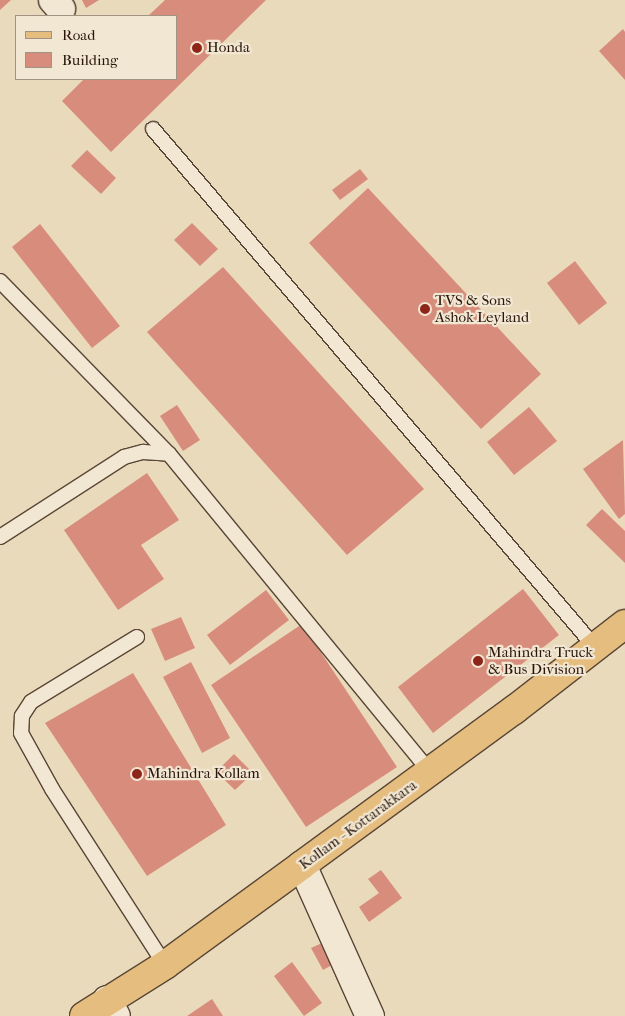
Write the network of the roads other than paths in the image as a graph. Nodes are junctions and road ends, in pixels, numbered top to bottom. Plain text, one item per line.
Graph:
1 (153, 129) dead end
2 (0, 281) edge
3 (169, 454) junction
4 (0, 538) edge
5 (625, 624) edge
6 (137, 637) dead end
7 (594, 648) junction
8 (430, 772) junction
9 (302, 865) junction
10 (164, 965) junction
11 (112, 1008) edge
12 (84, 1016) edge
13 (370, 1016) edge

1 - 7 lane
2 - 3 lane
3 - 4 lane
3 - 8 lane
5 - 7 main road, Kollam - Kottarakkara
6 - 10 lane
7 - 8 main road, Kollam - Kottarakkara
8 - 9 main road, Kollam - Kottarakkara
9 - 10 main road, Kollam - Kottarakkara
9 - 13 street
10 - 11 main road, Kollam - Kottarakkara
11 - 12 main road, Kollam - Kottarakkara

